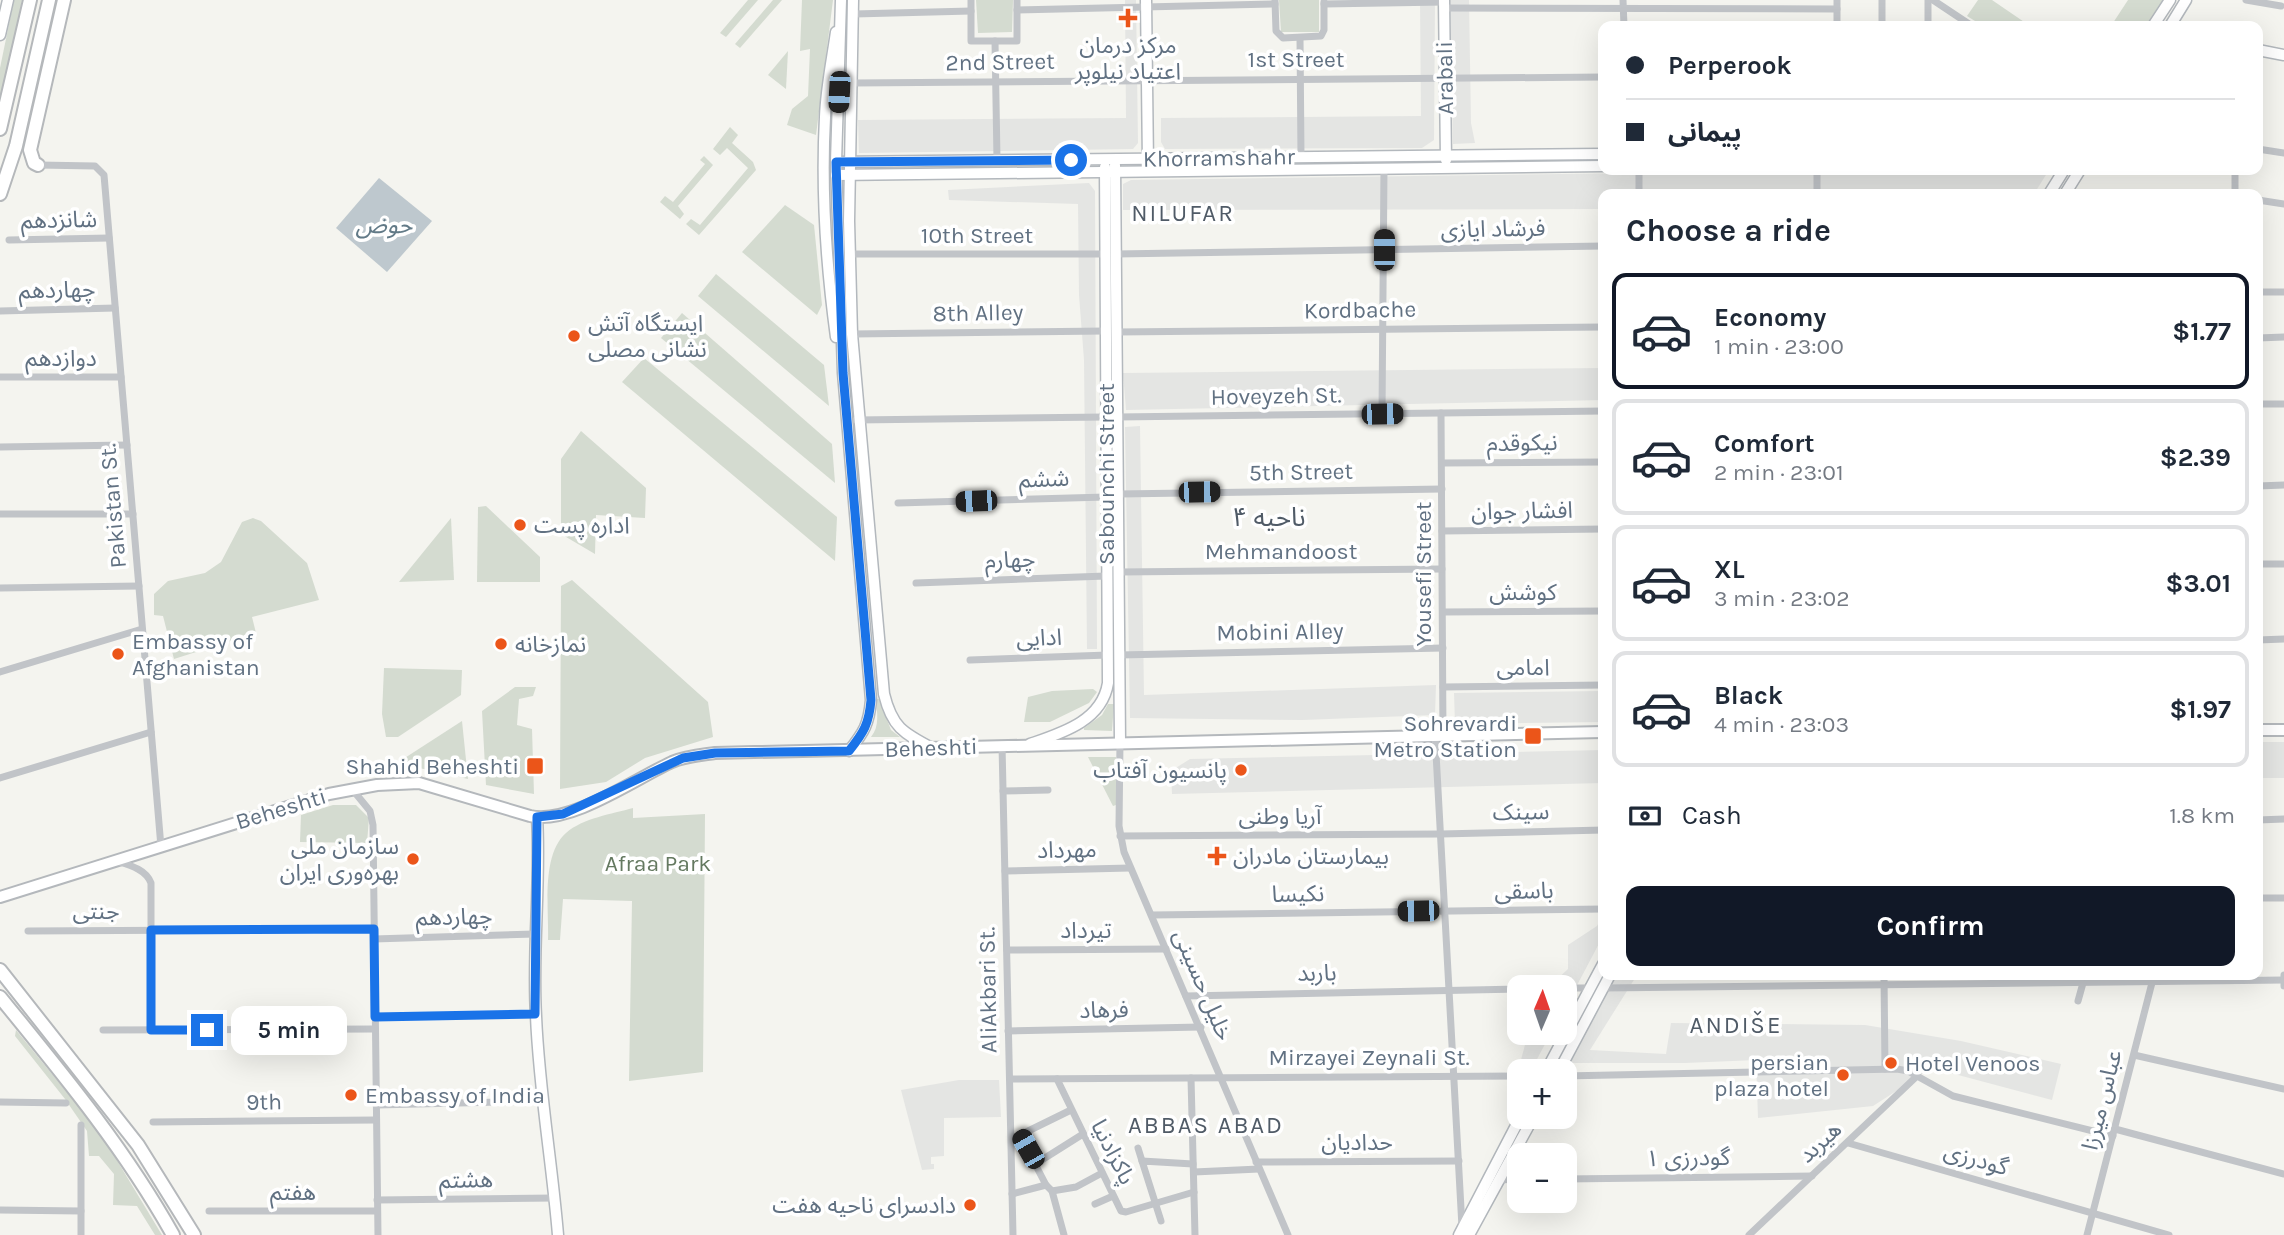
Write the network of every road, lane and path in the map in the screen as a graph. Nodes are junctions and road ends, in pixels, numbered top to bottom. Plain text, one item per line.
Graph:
1 (8, 0) edge
2 (30, 0) edge
3 (49, 0) edge
4 (56, 0) edge
5 (64, 0) edge
6 (841, 0) edge
7 (853, 0) edge
8 (971, 0) edge
9 (1017, 0) edge
10 (1882, 0) edge
11 (1930, 0) edge
12 (2169, 0) edge
13 (2186, 0) edge
14 (2246, 0) edge
15 (1275, 2) edge
16 (1324, 2) edge
17 (1146, 4) edge
18 (1444, 4) edge
19 (1623, 4) edge
20 (1837, 4) edge
21 (2281, 6) dead end
22 (1017, 10) junction
23 (971, 11) junction
24 (854, 14) junction
25 (1882, 21) edge
26 (1928, 21) edge
27 (1964, 21) edge
28 (2156, 21) edge
29 (2173, 21) edge
30 (0, 35) edge
31 (1300, 37) junction
32 (41, 41) junction
33 (995, 41) junction
34 (2263, 51) edge
35 (2284, 55) edge
36 (1598, 77) edge
37 (1445, 78) junction
38 (1147, 79) junction
39 (1301, 79) junction
40 (997, 81) junction
41 (853, 83) junction
42 (0, 129) edge
43 (2263, 150) edge
44 (2284, 153) edge
45 (1446, 156) junction
46 (1301, 157) junction
47 (1110, 159) junction
48 (1148, 159) junction
49 (997, 160) junction
50 (1598, 160) edge
51 (1598, 160) edge
52 (836, 162) junction
53 (850, 162) junction
54 (38, 165) joint
55 (1384, 168) junction
56 (1446, 168) junction
57 (1148, 171) junction
58 (1110, 172) junction
59 (836, 175) junction
60 (850, 175) junction
61 (0, 194) edge
62 (2263, 201) edge
63 (2284, 204) edge
64 (109, 238) junction
65 (9, 240) dead end
66 (1598, 247) edge
67 (1384, 250) junction
68 (849, 254) junction
69 (1110, 254) junction
70 (2263, 292) edge
71 (2284, 292) edge
72 (115, 308) junction
73 (0, 311) edge
74 (1598, 327) edge
75 (1383, 329) junction
76 (1105, 331) junction
77 (1117, 332) junction
78 (852, 334) junction
79 (2284, 337) edge
80 (2263, 338) edge
81 (843, 373) junction
82 (0, 377) edge
83 (121, 377) junction
84 (2263, 404) edge
85 (2284, 404) edge
86 (1598, 411) edge
87 (1441, 413) junction
88 (1382, 414) junction
89 (1105, 417) junction
90 (1118, 417) junction
91 (854, 420) junction
92 (127, 445) junction
93 (0, 447) edge
94 (1598, 462) edge
95 (1442, 463) junction
96 (2284, 485) edge
97 (2263, 486) edge
98 (1442, 488) junction
99 (1119, 494) junction
100 (1106, 497) junction
101 (898, 503) dead end
102 (133, 513) junction
103 (0, 514) edge
104 (1598, 529) edge
105 (1442, 531) junction
106 (2263, 564) edge
107 (2284, 564) edge
108 (1442, 569) junction
109 (1120, 572) junction
110 (1106, 576) junction
111 (916, 583) dead end
112 (139, 586) junction
113 (0, 587) edge
114 (1598, 611) edge
115 (1443, 612) junction
116 (142, 629) junction
117 (2284, 639) edge
118 (2263, 640) edge
119 (1443, 648) junction
120 (1114, 655) junction
121 (970, 660) dead end
122 (0, 672) edge
123 (1598, 685) edge
124 (1443, 687) junction
125 (2263, 730) edge
126 (2284, 730) edge
127 (151, 732) junction
128 (1598, 732) edge
129 (1439, 735) junction
130 (1120, 742) junction
131 (1029, 744) junction
132 (1002, 745) junction
133 (932, 748) junction
134 (849, 751) junction
135 (0, 778) edge
136 (352, 789) junction
137 (1048, 790) dead end
138 (1003, 791) junction
139 (537, 817) junction
140 (2284, 819) edge
141 (2263, 820) edge
142 (1598, 830) edge
143 (1441, 834) junction
144 (1120, 836) junction
145 (161, 847) junction
146 (121, 863) junction
147 (1130, 869) junction
148 (1005, 870) junction
149 (0, 897) edge
150 (2263, 898) edge
151 (2284, 898) edge
152 (1598, 909) edge
153 (1445, 911) junction
154 (1152, 915) junction
155 (374, 929) junction
156 (151, 930) junction
157 (28, 931) dead end
158 (535, 934) junction
159 (374, 939) junction
160 (1166, 949) junction
161 (1007, 950) junction
162 (0, 970) edge
163 (1598, 973) edge
164 (2284, 975) edge
165 (1607, 980) edge
166 (1884, 980) edge
167 (2136, 980) edge
168 (2153, 980) edge
169 (2218, 980) edge
170 (2284, 981) edge
171 (2083, 983) junction
172 (1884, 985) junction
173 (2284, 986) edge
174 (1577, 988) edge
175 (1590, 988) junction
176 (1603, 988) junction
177 (1449, 989) junction
178 (1507, 989) edge
179 (1186, 996) junction
180 (0, 998) edge
181 (2078, 1001) dead end
182 (535, 1014) junction
183 (375, 1017) junction
184 (1201, 1027) junction
185 (375, 1029) junction
186 (151, 1030) junction
187 (103, 1031) dead end
188 (1009, 1031) junction
189 (2134, 1055) junction
190 (1552, 1059) edge
191 (1565, 1059) edge
192 (1885, 1069) junction
193 (1454, 1076) junction
194 (1507, 1076) edge
195 (1577, 1076) edge
196 (1916, 1076) junction
197 (1220, 1077) junction
198 (1191, 1078) junction
199 (1010, 1079) junction
200 (1057, 1079) junction
201 (2284, 1089) edge
202 (541, 1101) junction
203 (0, 1102) edge
204 (66, 1103) dead end
205 (376, 1105) junction
206 (1071, 1110) junction
207 (376, 1120) junction
208 (153, 1122) dead end
209 (81, 1125) dead end
210 (1515, 1129) edge
211 (1527, 1129) edge
212 (2114, 1133) junction
213 (1083, 1134) junction
214 (1847, 1143) junction
215 (1138, 1148) dead end
216 (1142, 1161) junction
217 (1458, 1161) junction
218 (1037, 1163) junction
219 (1258, 1165) junction
220 (1194, 1168) junction
221 (1102, 1173) junction
222 (2284, 1174) edge
223 (1812, 1176) junction
224 (1577, 1179) edge
225 (1499, 1180) junction
226 (1507, 1180) edge
227 (1049, 1188) junction
228 (1194, 1192) junction
229 (1012, 1194) junction
230 (1114, 1196) junction
231 (555, 1198) junction
232 (377, 1200) junction
233 (1154, 1203) junction
234 (1095, 1204) dead end
235 (0, 1210) edge
236 (81, 1210) junction
237 (377, 1211) junction
238 (209, 1212) dead end
239 (2093, 1213) junction
240 (1161, 1221) dead end
241 (1463, 1233) edge
242 (81, 1235) edge
243 (173, 1235) edge
244 (194, 1235) edge
245 (378, 1235) edge
246 (558, 1235) edge
247 (1013, 1235) edge
248 (1064, 1235) edge
249 (1194, 1235) edge
250 (1289, 1235) edge
251 (1748, 1235) edge
252 (2087, 1235) edge
253 (2169, 1235) edge

1 - 30 main road
2 - 42 highway
3 - 32 highway
4 - 32 highway
5 - 54 highway
6 - 52 main road
6 - 81 main road
7 - 24 main road
8 - 23 street
9 - 22 street
10 - 25 street
11 - 26 street
11 - 27 street
12 - 28 main road
13 - 29 main road
14 - 21 street
15 - 17 street
15 - 31 street
16 - 18 street
16 - 31 street
17 - 22 street
17 - 38 main road
18 - 19 street
18 - 37 main road, Arabali
19 - 20 street
22 - 33 street
23 - 24 street
23 - 33 street
24 - 41 main road
31 - 39 street
32 - 61 highway
33 - 40 street
34 - 35 main road
36 - 37 street, 1st Street
37 - 39 street, 1st Street
37 - 45 main road, Arabali
38 - 39 street, 1st Street
38 - 40 street, 2nd Street
38 - 48 main road
39 - 46 street
40 - 41 street, 2nd Street
40 - 49 street
41 - 53 main road
43 - 44 street
45 - 46 main road, Khorramshahr
45 - 50 main road, Khorramshahr
45 - 56 main road, Arabali
46 - 48 main road, Khorramshahr
47 - 48 main road, Khorramshahr
47 - 49 main road, Khorramshahr
47 - 58 main road, Sabounchi Street
48 - 57 main road
49 - 53 main road, Khorramshahr
51 - 56 main road, Khorramshahr
52 - 53 main road, Khorramshahr
52 - 59 main road
53 - 60 main road
54 - 64 street, Pakistan St.
55 - 56 main road, Khorramshahr
55 - 57 main road, Khorramshahr
55 - 67 street
57 - 58 main road, Khorramshahr
58 - 60 main road, Khorramshahr
58 - 69 main road, Sabounchi Street
59 - 60 main road, Khorramshahr
59 - 81 main road
60 - 68 main road
62 - 63 street
64 - 65 street, شانزدهم
64 - 72 street, Pakistan St.
66 - 67 street, فرشاد ایازی
67 - 69 street, فرشاد ایازی
67 - 75 street
68 - 69 street, 10th Street
68 - 78 main road
69 - 76 main road, Sabounchi Street
69 - 77 main road, Sabounchi Street
70 - 71 street
72 - 73 street, چهاردهم
72 - 83 street, Pakistan St.
74 - 75 street, Kordbache
75 - 77 street, Kordbache
75 - 88 street
76 - 78 street, 8th Alley
76 - 89 main road, Sabounchi Street
77 - 90 main road, Sabounchi Street
78 - 91 main road
79 - 80 street
81 - 91 main road
82 - 83 street, دوازدهم
83 - 92 street, Pakistan St.
84 - 85 street
86 - 87 street, Hoveyzeh St.
87 - 88 street, Hoveyzeh St.
87 - 95 street, Yousefi Street
88 - 90 street, Hoveyzeh St.
89 - 90 main road
89 - 91 street
89 - 100 main road, Sabounchi Street
90 - 99 main road, Sabounchi Street
91 - 133 main road
91 - 134 main road
92 - 93 street
92 - 102 street, Pakistan St.
94 - 95 street, نیکوقدم
95 - 98 street, Yousefi Street
96 - 97 street
98 - 99 street, 5th Street
98 - 105 street, Yousefi Street
99 - 109 main road, Sabounchi Street
100 - 101 street, ششم
100 - 110 main road, Sabounchi Street
102 - 103 street
102 - 112 street, Pakistan St.
104 - 105 street, افشار جوان
105 - 108 street, Yousefi Street
106 - 107 street
108 - 109 street, Mehmandoost
108 - 115 street, Yousefi Street
109 - 120 main road, Sabounchi Street
110 - 111 street, چهارم
110 - 120 main road, Sabounchi Street
112 - 113 street
112 - 116 street, Pakistan St.
114 - 115 street, کوشش
115 - 119 street, Yousefi Street
116 - 122 street
116 - 127 street, Pakistan St.
117 - 118 street
119 - 120 street, Mobini Alley
119 - 124 street, Yousefi Street
120 - 121 street, ادایی
120 - 130 main road, Sabounchi Street
120 - 131 main road, Sabounchi Street
123 - 124 street, امامی
124 - 129 street, Yousefi Street
125 - 126 main road
127 - 135 street
127 - 145 street, Pakistan St.
128 - 129 main road, Beheshti
129 - 130 main road, Beheshti
129 - 143 street, Yousefi Street
130 - 131 main road, Beheshti
130 - 144 street, خلیل حسینی
131 - 132 main road, Beheshti
132 - 133 main road, Beheshti
132 - 138 street, AliAkbari St.
133 - 134 main road, Beheshti
134 - 139 main road, Beheshti
136 - 139 main road, Beheshti
136 - 145 main road, Beheshti
136 - 155 street
137 - 138 street
138 - 148 street, AliAkbari St.
139 - 158 main road
140 - 141 street
142 - 143 street, سینک
143 - 144 street, آریا وطنی
143 - 153 street, Yousefi Street
144 - 147 street, خلیل حسینی
145 - 146 main road, Beheshti
146 - 149 main road, Beheshti
146 - 156 street
147 - 148 street, مهرداد
147 - 154 street, خلیل حسینی
148 - 161 street, AliAkbari St.
150 - 151 street
152 - 153 street, باسقی
153 - 154 street, نکیسا
153 - 177 street, Yousefi Street
154 - 160 street, خلیل حسینی
155 - 156 street, جنتی
155 - 159 street
156 - 157 street, جنتی
156 - 186 street
158 - 159 street, چهاردهم
158 - 182 main road
159 - 183 street
160 - 161 street, تیرداد
160 - 179 street, خلیل حسینی
161 - 188 street, AliAkbari St.
162 - 244 highway
163 - 175 main road
164 - 170 street
165 - 176 main road
166 - 172 street
167 - 171 street
168 - 189 street, عباس میرزا
169 - 170 street
170 - 173 street
171 - 172 street
171 - 181 street
172 - 176 street
172 - 192 street
174 - 175 street
175 - 190 main road
176 - 191 main road
177 - 178 street, باربد
177 - 179 street, باربد
177 - 193 street, Yousefi Street
179 - 184 street, خلیل حسینی
180 - 243 highway
182 - 183 street
182 - 202 main road
183 - 185 street
184 - 188 street, فرهاد
184 - 197 street, خلیل حسینی
185 - 186 street
185 - 205 street
186 - 187 street
188 - 199 street, AliAkbari St.
189 - 201 street
189 - 212 street, عباس میرزا
192 - 195 street
192 - 196 street
193 - 194 street, Mirzayei Zeynali St.
193 - 197 street, Mirzayei Zeynali St.
193 - 217 street, Yousefi Street
196 - 212 street
196 - 214 street, هیربد
197 - 198 street, Mirzayei Zeynali St.
197 - 219 street, خلیل حسینی
198 - 200 street, Mirzayei Zeynali St.
198 - 220 street
199 - 200 street, Mirzayei Zeynali St.
199 - 229 street, AliAkbari St.
200 - 206 street, پاکزادنیا
202 - 205 street
202 - 231 main road
203 - 204 street
205 - 207 street
206 - 213 street, پاکزادنیا
206 - 218 street
207 - 208 street, 9th
207 - 232 street
209 - 236 street
210 - 241 main road
211 - 225 main road
212 - 222 street
212 - 239 street, عباس میرزا
213 - 218 street
213 - 221 street, پاکزادنیا
214 - 223 street, هیربد
214 - 239 street, گودرزی
215 - 216 street
216 - 220 street
216 - 233 street
217 - 219 street, حدادیان
217 - 241 street, Yousefi Street
218 - 227 street
219 - 220 street, حدادیان
219 - 250 street, خلیل حسینی
220 - 228 street
221 - 227 street
221 - 230 street, پاکزادنیا
223 - 224 street, گودرزی ۱
223 - 251 street, هیربد
225 - 226 street
225 - 241 main road
227 - 229 street
227 - 248 street
228 - 233 street
228 - 249 street
229 - 247 street, AliAkbari St.
230 - 233 street, پاکزادنیا
230 - 234 street
231 - 232 street, هشتم
231 - 246 main road
232 - 237 street
233 - 240 street
235 - 236 street
236 - 242 street
237 - 238 street, هفتم
237 - 245 street
239 - 252 street, عباس میرزا
239 - 253 street, گودرزی

